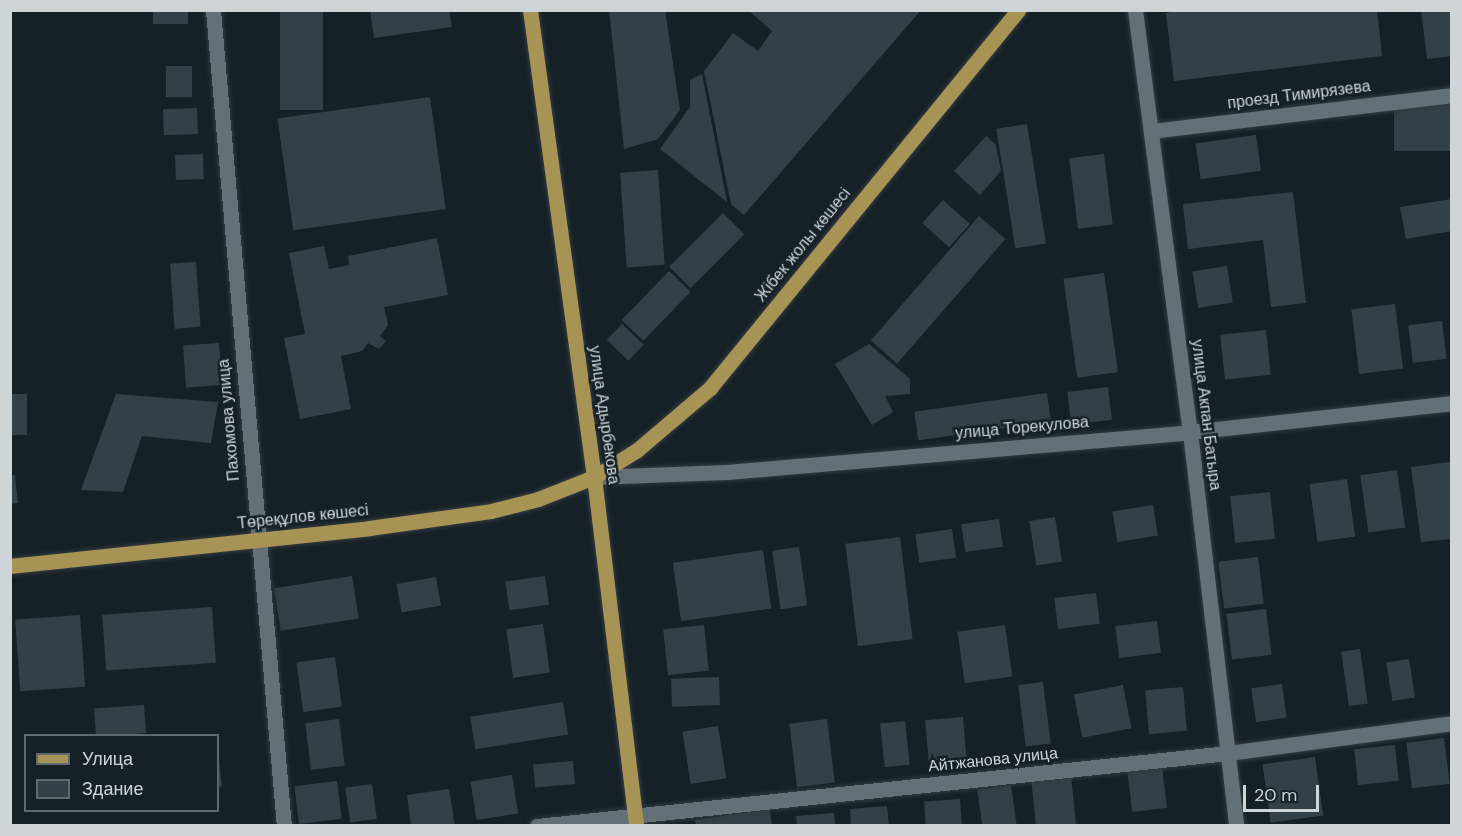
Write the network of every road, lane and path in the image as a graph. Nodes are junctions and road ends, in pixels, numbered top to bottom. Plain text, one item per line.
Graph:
1 (213, 10) edge
2 (530, 10) edge
3 (1018, 10) edge
4 (1135, 10) edge
5 (1452, 95) edge
6 (1151, 131) junction
7 (1452, 403) edge
8 (1190, 432) junction
9 (594, 477) junction
10 (257, 540) junction
11 (10, 566) edge
12 (1452, 723) edge
13 (1228, 753) junction
14 (635, 820) edge
15 (284, 825) edge
16 (537, 825) edge
17 (1236, 825) edge

1 - 10 street, Пахомова улица
2 - 9 main road, улица Адырбекова
3 - 9 main road, Жібек жолы көшесі
4 - 6 street, улица Акпан Батыра
5 - 6 street, проезд Тимирязева
6 - 8 street, улица Акпан Батыра
7 - 8 street, улица Торекулова
8 - 9 street, улица Торекулова
8 - 13 street, улица Акпан Батыра
9 - 10 main road, Төреқұлов көшесі
9 - 14 main road, улица Адырбекова
10 - 11 main road, Төреқұлов көшесі
10 - 15 street, Пахомова улица
12 - 13 street, Айтжанова улица
13 - 14 street, Айтжанова улица
13 - 17 street, улица Акпан Батыра
14 - 16 street, Айтжанова улица

